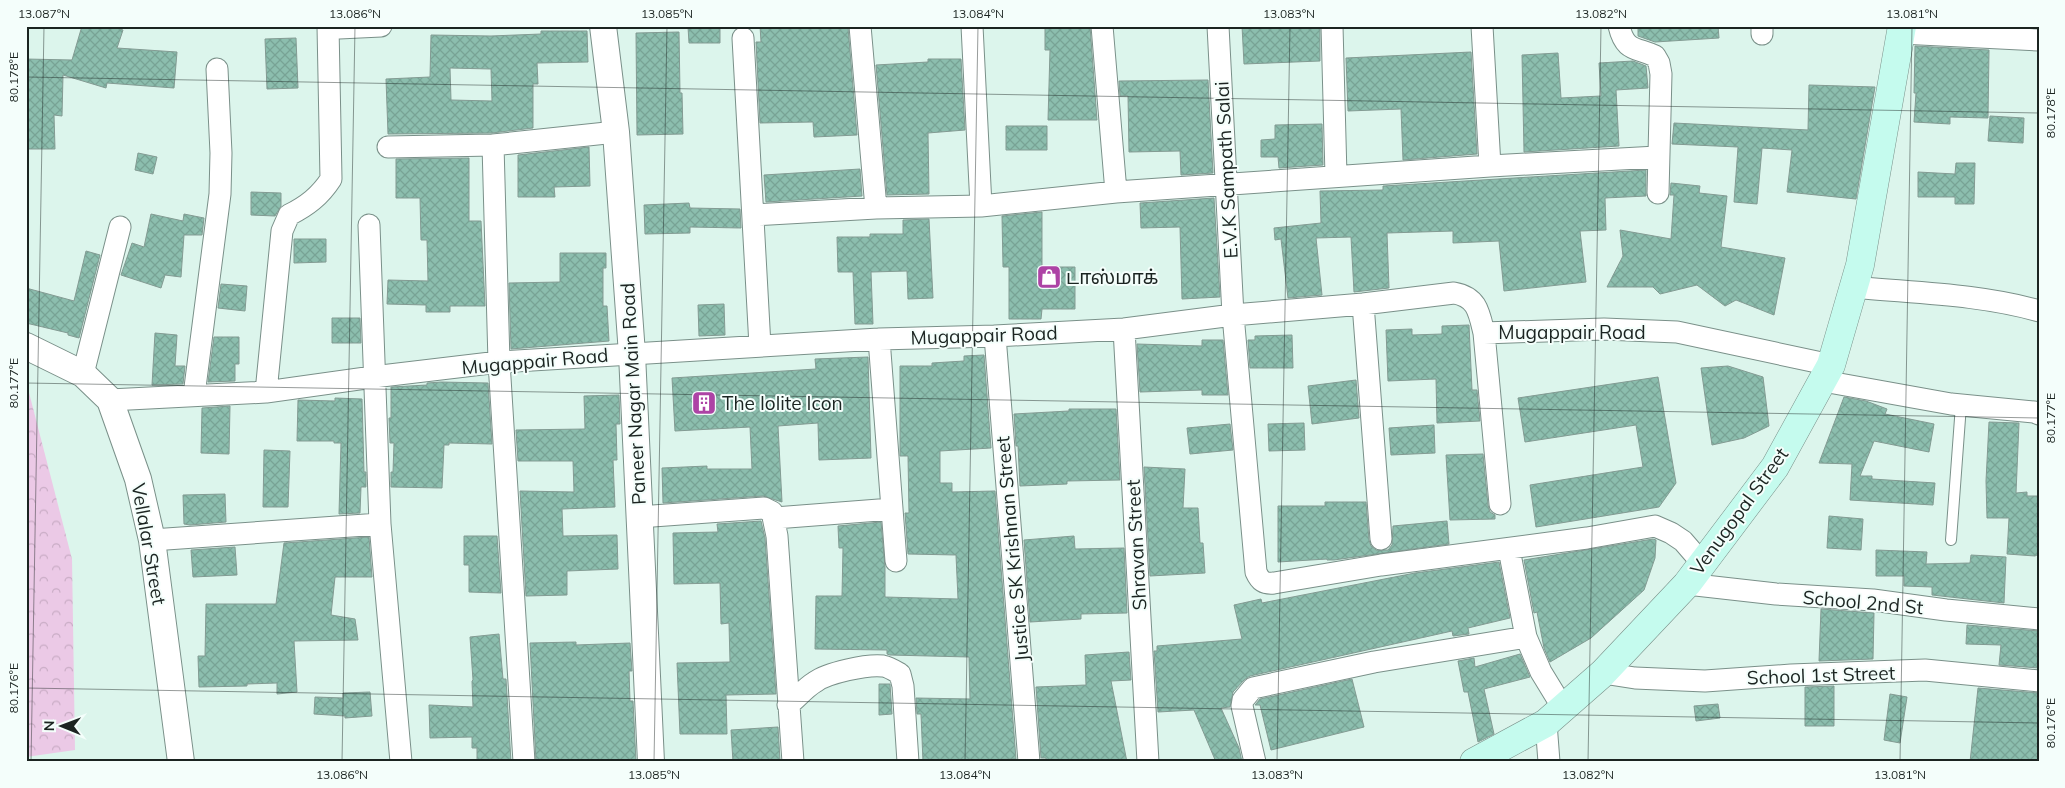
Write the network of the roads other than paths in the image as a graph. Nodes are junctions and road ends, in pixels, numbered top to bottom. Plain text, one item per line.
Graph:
1 (328, 26) edge
2 (336, 26) edge
3 (381, 26) edge
4 (603, 26) edge
5 (860, 26) edge
6 (972, 26) edge
7 (1102, 26) edge
8 (1218, 26) edge
9 (1332, 26) edge
10 (1482, 26) edge
11 (1620, 26) edge
12 (1902, 30) edge
13 (743, 38) dead end
14 (2039, 40) edge
15 (217, 69) dead end
16 (616, 132) junction
17 (493, 145) junction
18 (388, 147) dead end
19 (1657, 157) junction
20 (1490, 166) junction
21 (1336, 176) junction
22 (1227, 185) junction
23 (1116, 192) junction
24 (1658, 193) dead end
25 (982, 206) junction
26 (876, 208) junction
27 (753, 215) junction
28 (369, 225) dead end
29 (120, 227) dead end
30 (1853, 287) junction
31 (1363, 304) junction
32 (2039, 311) edge
33 (1233, 315) junction
34 (1124, 329) junction
35 (1484, 333) junction
36 (995, 336) junction
37 (879, 339) junction
38 (26, 346) edge
39 (760, 346) junction
40 (632, 354) junction
41 (499, 362) junction
42 (1827, 373) junction
43 (83, 374) junction
44 (373, 377) junction
45 (266, 392) junction
46 (194, 395) junction
47 (110, 400) junction
48 (1961, 405) junction
49 (2039, 414) edge
50 (1500, 504) dead end
51 (892, 509) junction
52 (639, 517) junction
53 (775, 518) junction
54 (380, 524) junction
55 (1382, 539) dead end
56 (152, 540) junction
57 (1951, 540) dead end
58 (1509, 549) junction
59 (896, 561) dead end
60 (1695, 573) junction
61 (2039, 618) edge
62 (1526, 637) junction
63 (1603, 673) junction
64 (2039, 681) edge
65 (788, 705) junction
66 (1554, 716) junction
67 (181, 762) edge
68 (401, 762) edge
69 (524, 762) edge
70 (650, 762) edge
71 (793, 762) edge
72 (908, 762) edge
73 (1029, 762) edge
74 (1148, 762) edge
75 (1255, 762) edge
76 (1474, 762) edge
77 (1549, 762) edge

1 - 45 street
2 - 3 street
4 - 16 street, Paneer Nagar Main Road
5 - 26 street
6 - 25 street
7 - 23 street
8 - 22 street, E.V.K Sampath Salai
9 - 21 street
10 - 20 street
11 - 19 street
12 - 14 street
12 - 30 main road, Venugopal Street
13 - 27 street
15 - 46 street
16 - 17 street
16 - 40 street, Paneer Nagar Main Road
17 - 18 street
17 - 41 street
19 - 20 street
19 - 24 street
20 - 21 street
21 - 22 street
22 - 23 street
22 - 33 street, E.V.K Sampath Salai
23 - 25 street
25 - 26 street
26 - 27 street
27 - 39 street
28 - 44 street
29 - 43 street
30 - 32 street
30 - 42 main road, Venugopal Street
31 - 33 street, Mugappair Road
31 - 35 street, Mugappair Road
31 - 55 street
33 - 34 street, Mugappair Road
33 - 58 street, E.V.K Sampath Salai
34 - 36 street, Mugappair Road
34 - 74 street, Shravan Street
35 - 42 street, Mugappair Road
35 - 50 street
36 - 37 street, Mugappair Road
36 - 73 street, Justice SK Krishnan Street
37 - 39 street, Mugappair Road
37 - 51 street
38 - 43 street, Vellalar Street
39 - 40 street, Mugappair Road
40 - 41 street, Mugappair Road
40 - 52 street, Paneer Nagar Main Road
41 - 44 street, Mugappair Road
41 - 69 street
42 - 48 street, Mugappair Road
42 - 60 main road, Venugopal Street
43 - 47 street, Vellalar Street
44 - 45 street, Mugappair Road
44 - 54 street
45 - 46 street, Mugappair Road
46 - 47 street, Mugappair Road
47 - 56 street, Vellalar Street
48 - 49 street, Mugappair Road
48 - 57 lane
51 - 53 street
51 - 59 street
52 - 53 street
52 - 70 street, Paneer Nagar Main Road
53 - 65 street
54 - 56 street
54 - 68 street
56 - 67 street, Vellalar Street
58 - 60 street
58 - 62 street
60 - 61 street, School 2nd St
60 - 63 main road, Venugopal Street
62 - 66 street
62 - 75 street
63 - 64 street, School 1st Street
63 - 66 main road, Venugopal Street
65 - 71 street
65 - 72 street
66 - 76 main road, Venugopal Street
66 - 77 street

